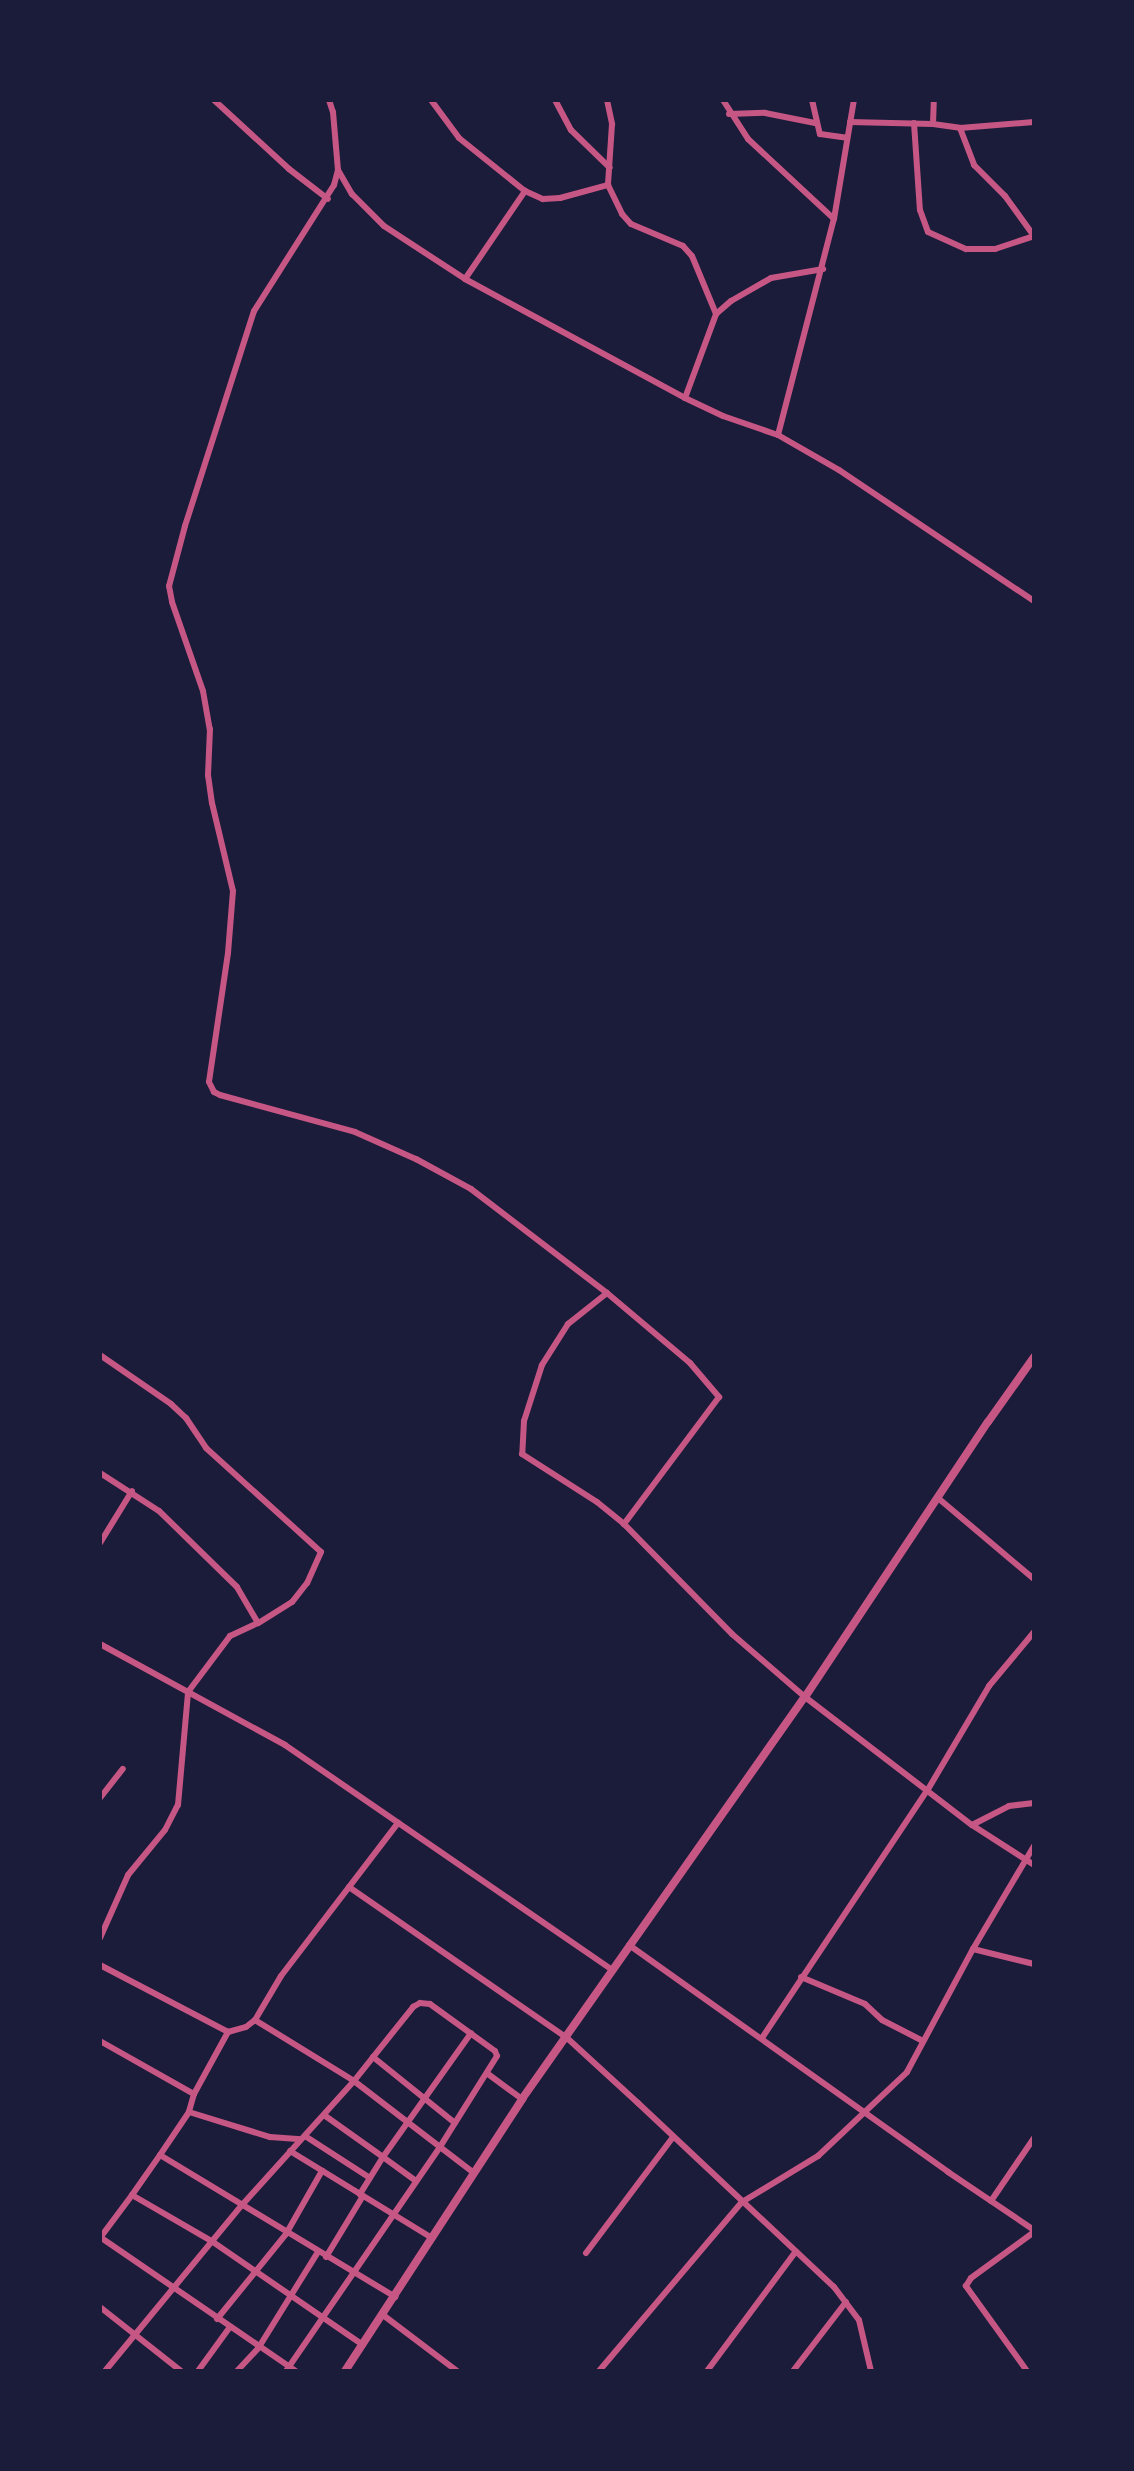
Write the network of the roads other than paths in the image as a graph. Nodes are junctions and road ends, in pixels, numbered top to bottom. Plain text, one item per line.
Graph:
1 (214, 100) edge
2 (329, 100) edge
3 (431, 100) edge
4 (555, 100) edge
5 (607, 100) edge
6 (723, 100) edge
7 (812, 100) edge
8 (854, 100) edge
9 (934, 100) edge
10 (729, 114) junction
11 (850, 122) junction
12 (914, 123) junction
13 (815, 124) junction
14 (933, 124) junction
15 (1034, 124) edge
16 (960, 128) junction
17 (848, 138) junction
18 (610, 168) junction
19 (338, 170) junction
20 (608, 185) junction
21 (525, 191) junction
22 (328, 199) junction
23 (834, 219) junction
24 (1034, 236) edge
25 (823, 269) junction
26 (465, 279) junction
27 (716, 314) junction
28 (685, 398) junction
29 (778, 435) junction
30 (1034, 601) edge
31 (607, 1293) junction
32 (100, 1355) edge
33 (1034, 1357) edge
34 (100, 1473) edge
35 (132, 1491) junction
36 (938, 1498) junction
37 (624, 1524) junction
38 (100, 1543) edge
39 (1034, 1579) edge
40 (258, 1623) junction
41 (1034, 1632) edge
42 (100, 1644) edge
43 (188, 1692) junction
44 (805, 1697) junction
45 (123, 1769) dead end
46 (927, 1790) junction
47 (100, 1798) edge
48 (1034, 1803) edge
49 (398, 1823) junction
50 (972, 1825) junction
51 (1034, 1846) edge
52 (1025, 1858) junction
53 (1034, 1865) edge
54 (349, 1887) junction
55 (100, 1938) edge
56 (629, 1945) junction
57 (973, 1949) junction
58 (1034, 1964) edge
59 (100, 1965) edge
60 (612, 1970) junction
61 (801, 1977) junction
62 (255, 2020) junction
63 (228, 2032) junction
64 (471, 2033) junction
65 (566, 2037) junction
66 (762, 2038) junction
67 (100, 2041) edge
68 (923, 2041) junction
69 (373, 2057) junction
70 (488, 2074) junction
71 (354, 2081) junction
72 (194, 2094) junction
73 (522, 2099) junction
74 (425, 2102) junction
75 (189, 2112) junction
76 (866, 2113) junction
77 (324, 2115) junction
78 (408, 2123) junction
79 (455, 2123) junction
80 (303, 2137) junction
81 (673, 2137) junction
82 (1034, 2138) edge
83 (440, 2147) junction
84 (290, 2151) junction
85 (160, 2155) junction
86 (383, 2157) junction
87 (322, 2171) junction
88 (474, 2173) junction
89 (370, 2179) junction
90 (416, 2181) junction
91 (132, 2195) junction
92 (361, 2195) junction
93 (991, 2201) junction
94 (742, 2202) junction
95 (242, 2205) junction
96 (393, 2214) junction
97 (1034, 2231) edge
98 (286, 2234) junction
99 (100, 2237) edge
100 (432, 2238) junction
101 (213, 2242) junction
102 (796, 2251) junction
103 (318, 2252) junction
104 (586, 2253) dead end
105 (326, 2257) junction
106 (257, 2271) junction
107 (352, 2272) junction
108 (173, 2289) junction
109 (292, 2297) junction
110 (395, 2297) junction
111 (846, 2302) junction
112 (100, 2307) edge
113 (383, 2315) junction
114 (217, 2319) junction
115 (321, 2319) junction
116 (230, 2327) junction
117 (134, 2336) junction
118 (363, 2345) junction
119 (259, 2347) junction
120 (287, 2369) edge
121 (108, 2370) edge
122 (181, 2371) edge
123 (198, 2371) edge
124 (237, 2371) edge
125 (296, 2371) edge
126 (345, 2371) edge
127 (457, 2371) edge
128 (599, 2371) edge
129 (707, 2371) edge
130 (793, 2371) edge
131 (871, 2371) edge
132 (1027, 2371) edge

1 - 22 street
2 - 19 street
3 - 21 street
4 - 18 street
5 - 18 street
6 - 10 street
7 - 13 street
8 - 11 street
9 - 14 street
10 - 13 street
10 - 23 street
11 - 12 street
11 - 17 street
12 - 14 street
12 - 24 street
13 - 17 street
14 - 16 street
15 - 16 street
16 - 24 street
17 - 23 street
18 - 20 street
19 - 22 street
19 - 26 street
20 - 21 street
20 - 27 street
21 - 26 street
22 - 31 street
23 - 25 street
25 - 27 street
25 - 29 street
26 - 28 street
27 - 28 street
28 - 29 street
29 - 30 street
31 - 37 street
31 - 37 street
32 - 40 street
33 - 36 street
34 - 35 street
35 - 38 street
35 - 40 street
36 - 39 street
36 - 44 street
37 - 44 street
40 - 43 street
41 - 46 street
42 - 43 street
43 - 49 street
43 - 55 street
44 - 46 street
44 - 56 street
45 - 47 street
46 - 50 street
46 - 61 street
48 - 50 street
49 - 54 street
49 - 60 street
50 - 52 street
51 - 52 street
52 - 53 street
52 - 57 street
54 - 62 street
54 - 65 street
56 - 60 street
56 - 66 street
57 - 58 street
57 - 68 street
59 - 63 street
60 - 65 street
61 - 66 street
61 - 68 street
62 - 63 street
62 - 71 street
63 - 72 street
64 - 69 street
64 - 70 street
64 - 74 street
65 - 73 street
65 - 81 street
66 - 76 street
67 - 72 street
68 - 76 street
69 - 71 street
69 - 74 street
70 - 73 street
70 - 79 street
71 - 77 street
71 - 78 street
72 - 75 street
73 - 88 street
74 - 78 street
74 - 79 street
75 - 80 street
75 - 85 street
76 - 93 street
76 - 94 street
77 - 80 street
77 - 86 street
78 - 83 street
78 - 86 street
79 - 83 street
80 - 84 street
80 - 89 street
81 - 94 street
81 - 104 street
82 - 93 street
83 - 88 street
83 - 90 street
84 - 87 street
84 - 95 street
85 - 91 street
85 - 95 street
86 - 89 street
86 - 90 street
87 - 92 street
87 - 98 street
88 - 100 street
89 - 92 street
90 - 96 street
91 - 99 street
91 - 101 street
92 - 96 street
92 - 105 street
93 - 97 street
94 - 102 street
94 - 128 street
95 - 98 street
95 - 101 street
96 - 100 street
96 - 107 street
97 - 132 street
98 - 103 street
98 - 106 street
99 - 108 street
100 - 110 street
101 - 106 street
101 - 108 street
102 - 111 street
102 - 129 street
103 - 105 street
103 - 109 street
105 - 107 street
106 - 109 street
106 - 114 street
107 - 110 street
107 - 115 street
108 - 114 street
108 - 117 street
109 - 115 street
109 - 119 street
110 - 113 street
111 - 130 street
111 - 131 street
112 - 117 street
113 - 118 street
113 - 127 street
114 - 116 street
115 - 118 street
115 - 120 street
116 - 119 street
116 - 123 street
117 - 121 street
117 - 122 street
118 - 126 street
119 - 120 street
119 - 124 street
120 - 125 street

